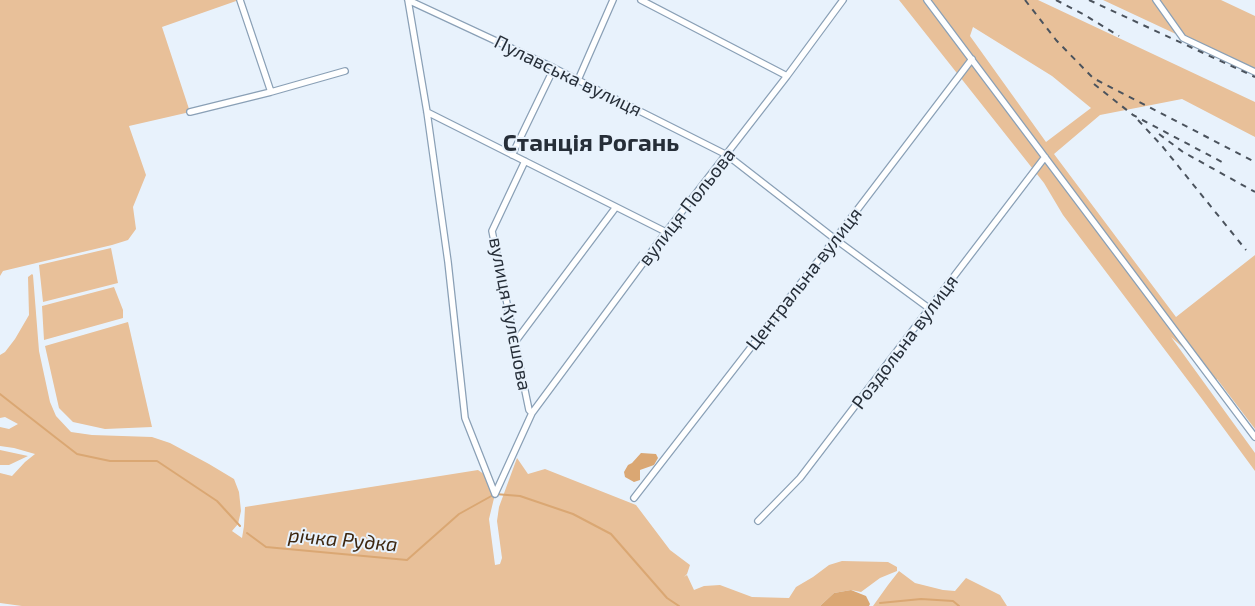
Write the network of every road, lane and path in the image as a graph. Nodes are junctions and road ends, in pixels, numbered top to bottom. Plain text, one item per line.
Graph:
1 (240, 0) edge
2 (408, 0) edge
3 (613, 0) edge
4 (641, 0) edge
5 (843, 0) edge
6 (927, 0) edge
7 (1156, 0) edge
8 (972, 60) junction
9 (554, 68) junction
10 (345, 71) dead end
11 (1255, 72) edge
12 (787, 76) junction
13 (578, 80) junction
14 (271, 92) junction
15 (190, 112) dead end
16 (427, 112) junction
17 (512, 155) junction
18 (727, 155) junction
19 (1045, 157) junction
20 (525, 161) junction
21 (616, 207) junction
22 (666, 232) junction
23 (835, 239) junction
24 (930, 309) junction
25 (515, 342) junction
26 (532, 413) junction
27 (1255, 437) edge
28 (634, 498) dead end
29 (758, 521) dead end

1 - 14 street
2 - 9 street, Пулавська вулиця
2 - 16 street
3 - 13 street
4 - 12 street
5 - 12 street, вулиця Польова
6 - 8 street
7 - 11 street
8 - 19 street
8 - 23 street, Центральна вулиця
9 - 13 street, Пулавська вулиця
9 - 17 street
10 - 14 street
12 - 18 street, вулиця Польова
13 - 18 street, Пулавська вулиця
14 - 15 street
16 - 17 street
16 - 26 street, вулиця Польова
17 - 20 street
18 - 22 street, вулиця Польова
18 - 23 street, Пулавська вулиця
19 - 24 street, Роздольна вулиця
19 - 27 street
20 - 21 street
20 - 25 street, вулиця Кулєшова
21 - 22 street
21 - 25 street
22 - 26 street, вулиця Польова
23 - 24 street, Пулавська вулиця
23 - 28 street, Центральна вулиця
24 - 29 street, Роздольна вулиця
25 - 26 street, вулиця Кулєшова

